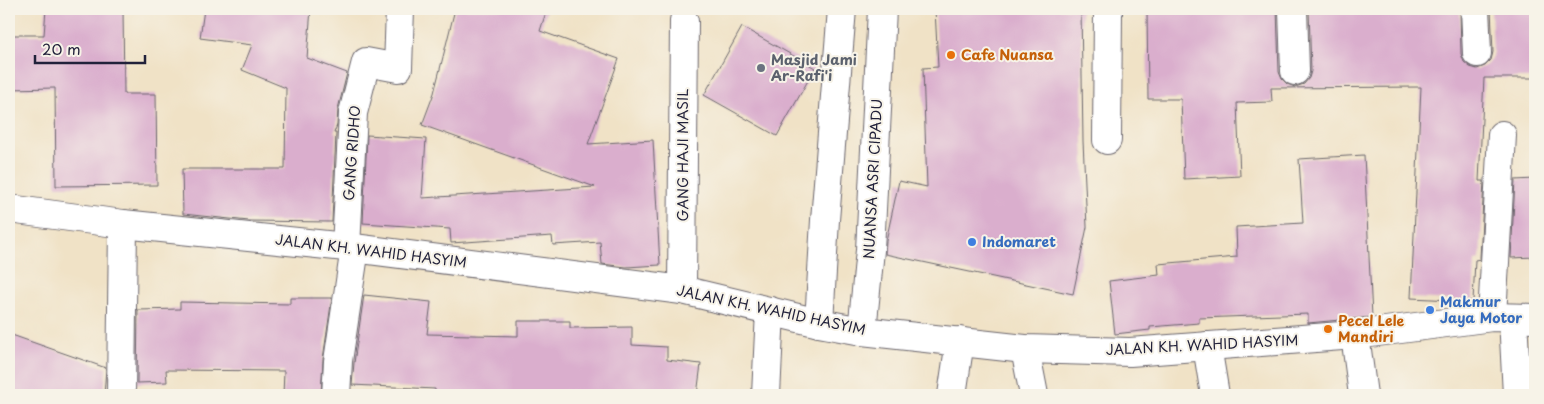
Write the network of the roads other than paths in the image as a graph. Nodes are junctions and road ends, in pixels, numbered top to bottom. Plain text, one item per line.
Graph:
1 (400, 9) edge
2 (1108, 9) edge
3 (1293, 9) edge
4 (1475, 9) edge
5 (841, 17) edge
6 (882, 18) edge
7 (684, 20) dead end
8 (1477, 53) dead end
9 (1295, 71) dead end
10 (1502, 135) dead end
11 (1107, 140) dead end
12 (9, 208) edge
13 (123, 224) junction
14 (351, 248) junction
15 (682, 290) junction
16 (770, 311) junction
17 (1513, 318) edge
18 (819, 323) junction
19 (862, 331) junction
20 (1355, 335) junction
21 (960, 341) junction
22 (1207, 346) junction
23 (1025, 349) junction
24 (121, 395) edge
25 (336, 395) edge
26 (766, 395) edge
27 (952, 395) edge
28 (1034, 395) edge
29 (1216, 395) edge
30 (1363, 395) edge
31 (1517, 395) edge

1 - 14 street, GANG RIDHO
2 - 11 street
3 - 9 street
4 - 8 street
5 - 6 street, NUANSA ASRI CIPADU
5 - 18 street, NUANSA ASRI CIPADU
6 - 19 street, NUANSA ASRI CIPADU
7 - 15 street, GANG HAJI MASIL
10 - 17 street
12 - 13 street, JALAN KH. WAHID HASYIM
13 - 14 street, JALAN KH. WAHID HASYIM
13 - 24 street
14 - 15 street, JALAN KH. WAHID HASYIM
14 - 25 street
15 - 16 street, JALAN KH. WAHID HASYIM
16 - 18 street, JALAN KH. WAHID HASYIM
16 - 26 street
17 - 20 street, JALAN KH. WAHID HASYIM
17 - 31 street
18 - 19 street, JALAN KH. WAHID HASYIM
19 - 21 street, JALAN KH. WAHID HASYIM
20 - 22 street, JALAN KH. WAHID HASYIM
20 - 30 street
21 - 23 street, JALAN KH. WAHID HASYIM
21 - 27 street
22 - 23 street, JALAN KH. WAHID HASYIM
22 - 29 street
23 - 28 street

